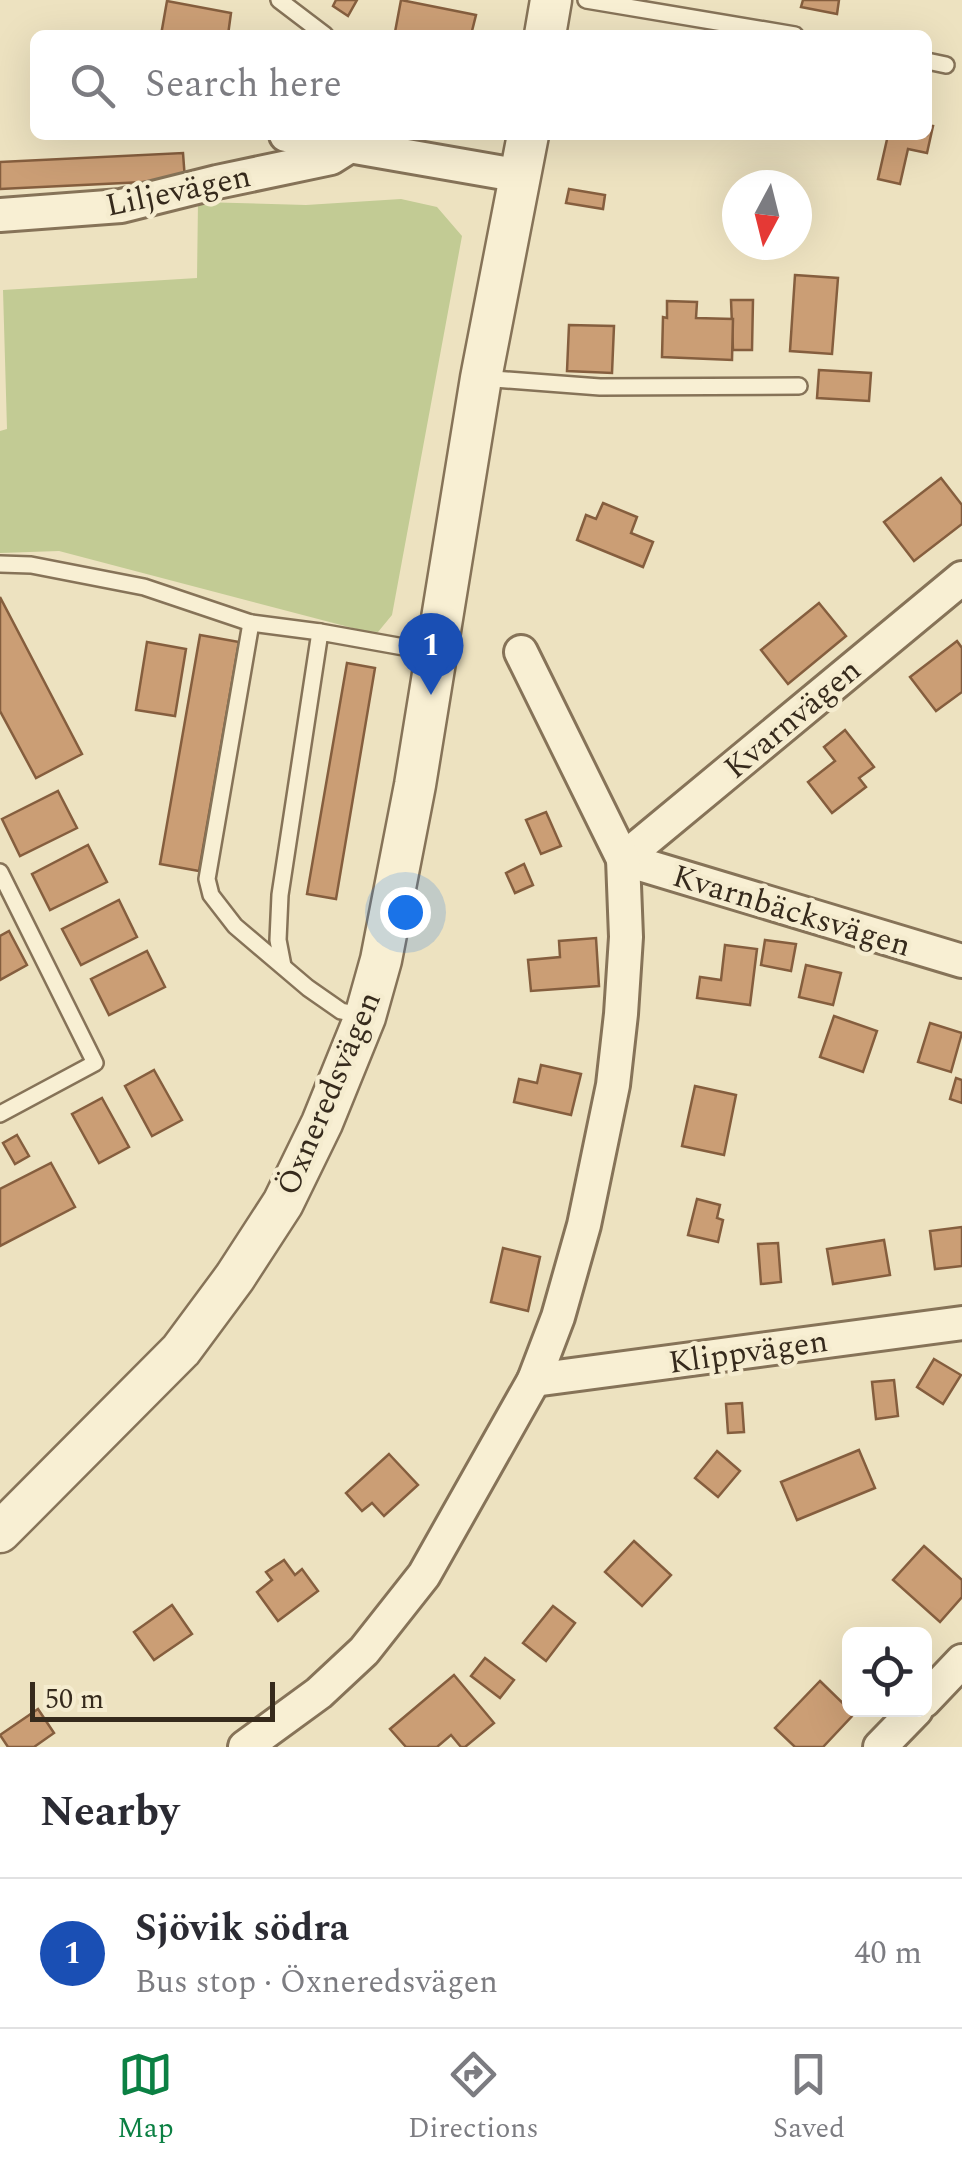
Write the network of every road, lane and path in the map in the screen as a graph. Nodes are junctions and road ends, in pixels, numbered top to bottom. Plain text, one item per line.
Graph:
1 (279, 0) edge
2 (551, 0) edge
3 (586, 0) edge
4 (318, 30) edge
5 (546, 30) edge
6 (766, 30) edge
7 (932, 62) edge
8 (946, 65) dead end
9 (315, 140) edge
10 (527, 140) edge
11 (398, 144) edge
12 (350, 146) junction
13 (521, 176) junction
14 (0, 215) edge
15 (481, 378) junction
16 (799, 386) dead end
17 (0, 564) edge
18 (962, 578) edge
19 (251, 622) junction
20 (320, 632) junction
21 (521, 652) dead end
22 (438, 653) junction
23 (622, 859) junction
24 (0, 872) edge
25 (962, 961) edge
26 (283, 966) junction
27 (365, 1017) junction
28 (0, 1114) edge
29 (962, 1323) edge
30 (534, 1380) junction
31 (0, 1532) edge
32 (962, 1661) edge
33 (932, 1692) edge
34 (909, 1717) edge
35 (246, 1747) edge
36 (880, 1747) edge

1 - 4 lane
2 - 5 street
3 - 6 lane
7 - 8 lane
9 - 12 street
10 - 13 street, Öxneredsvägen
11 - 12 street
11 - 13 street
12 - 14 street, Liljevägen
13 - 15 street, Öxneredsvägen
15 - 16 lane
15 - 22 street, Öxneredsvägen
17 - 19 lane
18 - 23 street, Kvarnvägen
19 - 20 lane
19 - 26 lane
20 - 22 lane
20 - 26 lane
21 - 23 street
22 - 27 street, Öxneredsvägen
23 - 25 street, Kvarnbäcksvägen
23 - 30 street
24 - 28 lane
26 - 27 lane
27 - 31 street, Öxneredsvägen
29 - 30 street, Klippvägen
30 - 35 street
32 - 33 street
34 - 36 street

